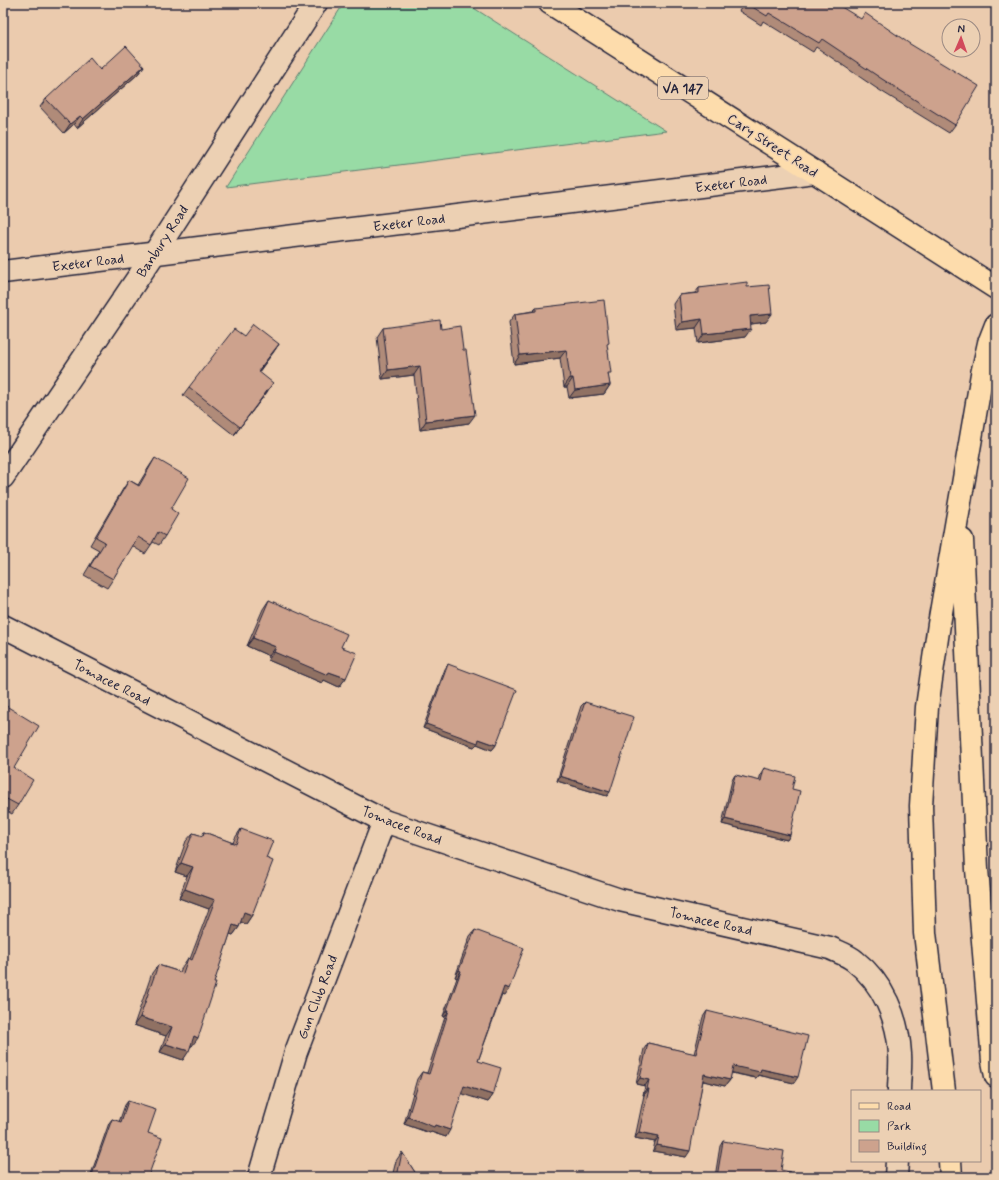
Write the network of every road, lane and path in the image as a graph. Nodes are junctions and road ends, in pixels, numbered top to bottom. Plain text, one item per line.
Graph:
1 (316, 3) edge
2 (550, 3) edge
3 (815, 172) junction
4 (154, 254) junction
5 (3, 272) edge
6 (996, 288) edge
7 (996, 325) edge
8 (3, 477) edge
9 (960, 505) junction
10 (3, 626) edge
11 (384, 821) junction
12 (995, 1068) edge
13 (899, 1090) edge
14 (944, 1090) edge
15 (897, 1162) edge
16 (950, 1162) edge
17 (259, 1177) edge
18 (896, 1177) edge
19 (951, 1177) edge

1 - 4 street, Banbury Road
2 - 3 main road, Cary Street Road / VA 147
3 - 4 street, Exeter Road
3 - 6 main road, Cary Street Road / VA 147
4 - 5 street, Exeter Road
4 - 8 street, Banbury Road
7 - 9 main road
9 - 12 main road
9 - 14 main road
10 - 11 street, Tomacee Road
11 - 13 street, Tomacee Road
11 - 17 street, Gun Club Road
15 - 18 street
16 - 19 main road

